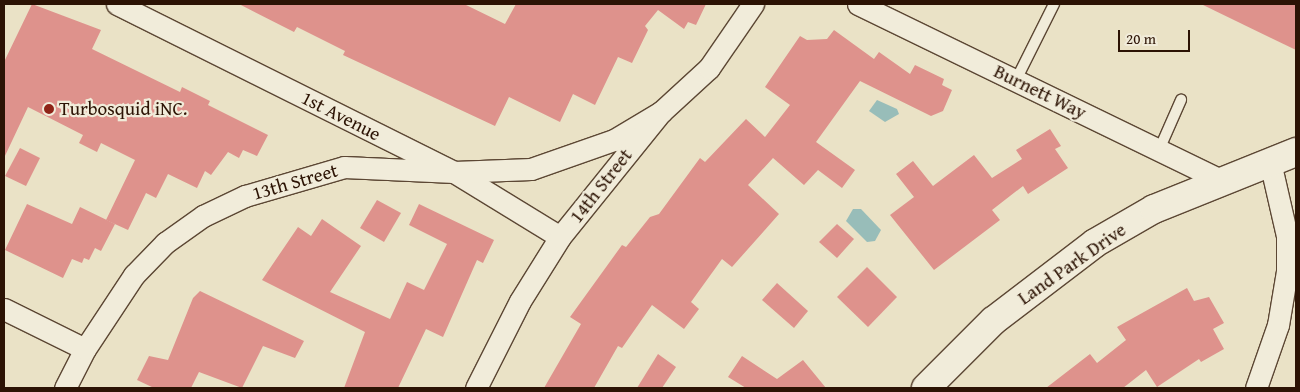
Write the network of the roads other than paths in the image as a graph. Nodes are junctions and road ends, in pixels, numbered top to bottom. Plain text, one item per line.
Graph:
1 (117, 4) edge
2 (753, 4) edge
3 (1054, 4) edge
4 (868, 6) edge
5 (1016, 80) junction
6 (1181, 100) dead end
7 (661, 112) junction
8 (1160, 150) junction
9 (1296, 152) edge
10 (1270, 162) junction
11 (454, 172) junction
12 (1221, 180) junction
13 (560, 237) junction
14 (4, 309) edge
15 (85, 349) junction
16 (66, 388) edge
17 (476, 388) edge
18 (926, 388) edge
19 (1256, 388) edge

1 - 11 street, 1st Avenue
2 - 7 street, 14th Street
3 - 5 lane
4 - 5 street, Burnett Way
5 - 8 street, Burnett Way
6 - 8 lane
7 - 11 street, 13th Street
7 - 13 street, 14th Street
8 - 12 street, Burnett Way
9 - 10 main road, Land Park Drive
10 - 12 main road, Land Park Drive
10 - 19 street
11 - 13 street, 1st Avenue
11 - 15 street, 13th Street
12 - 18 main road, Land Park Drive
13 - 17 street, 14th Street
14 - 15 street
15 - 16 street, 13th Street

